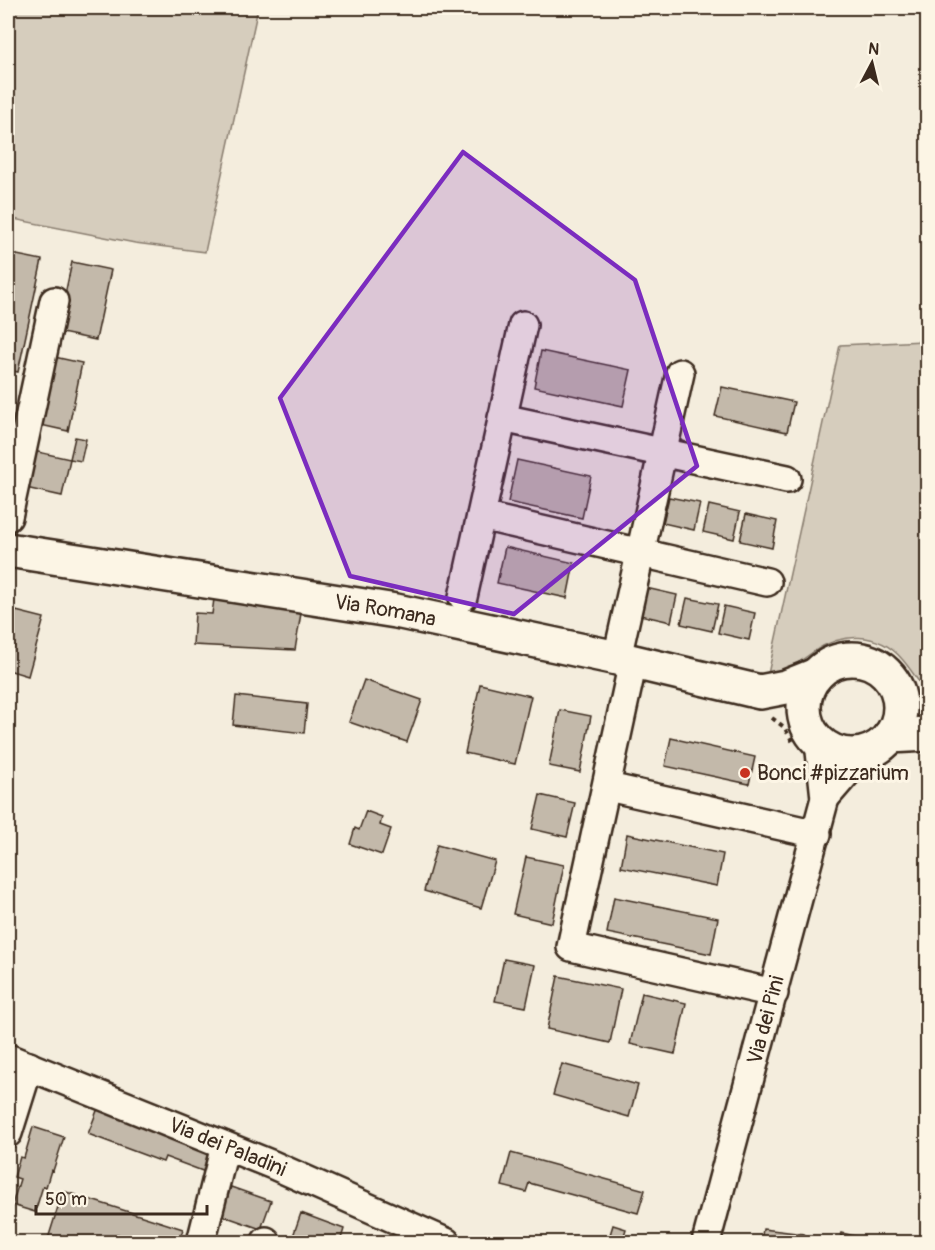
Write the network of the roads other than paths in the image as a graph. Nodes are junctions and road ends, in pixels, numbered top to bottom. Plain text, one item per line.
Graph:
1 (54, 301) dead end
2 (523, 325) dead end
3 (680, 373) dead end
4 (502, 418) junction
5 (662, 452) junction
6 (787, 478) dead end
7 (481, 516) junction
8 (8, 517) edge
9 (8, 550) edge
10 (640, 553) junction
11 (767, 582) dead end
12 (463, 597) dead end
13 (625, 660) junction
14 (816, 675) junction
15 (898, 691) junction
16 (763, 704) junction
17 (927, 718) edge
18 (927, 734) edge
19 (890, 736) junction
20 (809, 741) junction
21 (863, 754) junction
22 (608, 787) junction
23 (825, 798) junction
24 (817, 834) junction
25 (774, 993) junction
26 (18, 1062) edge
27 (8, 1133) edge
28 (225, 1146) junction
29 (201, 1242) edge
30 (446, 1242) edge
31 (706, 1242) edge

1 - 8 street
2 - 4 street
3 - 5 street
4 - 5 street
4 - 7 street
5 - 6 street
5 - 10 street
7 - 10 street
7 - 12 street
9 - 13 main road, Via Romana
10 - 11 street
10 - 13 street
13 - 16 main road, Via Romana
13 - 22 street
14 - 15 main road
14 - 16 main road
14 - 20 main road
15 - 17 main road
15 - 19 main road
16 - 20 main road
18 - 19 main road
19 - 21 main road
20 - 21 main road
20 - 23 street
21 - 23 street
22 - 24 street
22 - 25 street
23 - 24 street, Via dei Pini
24 - 25 street, Via dei Pini
25 - 31 street, Via dei Pini
26 - 27 street
26 - 28 street, Via dei Paladini
28 - 29 street
28 - 30 street, Via dei Paladini

